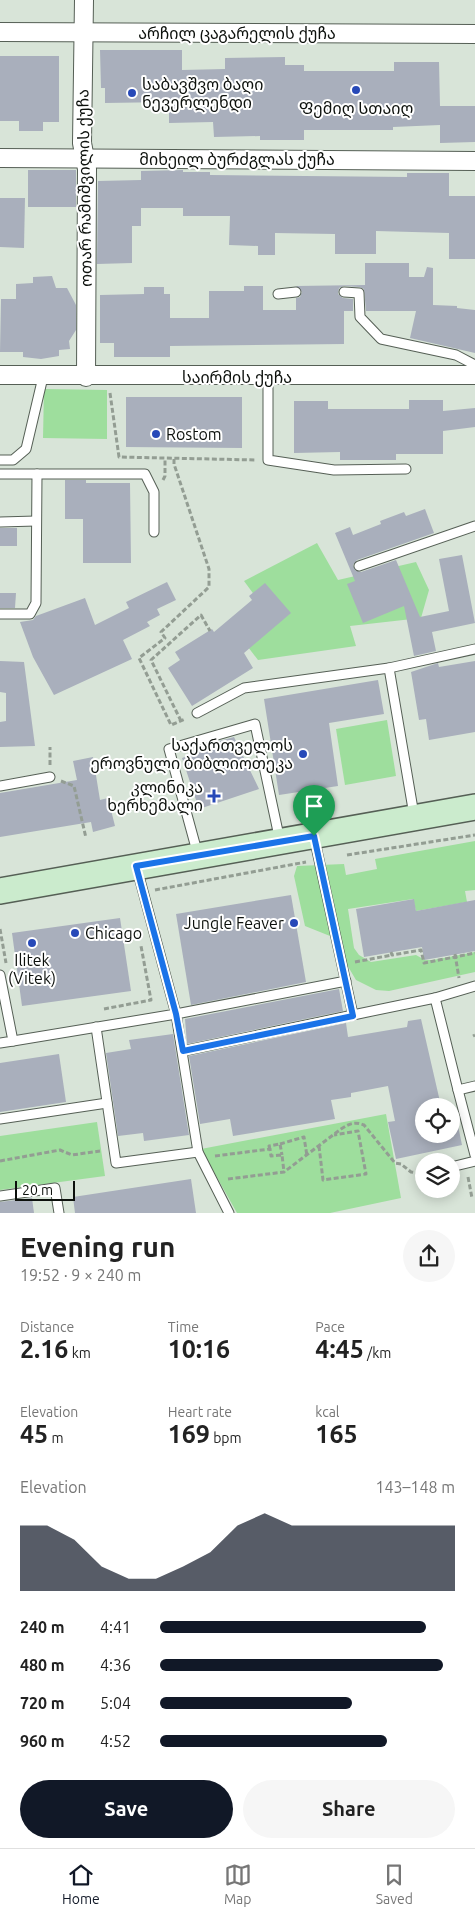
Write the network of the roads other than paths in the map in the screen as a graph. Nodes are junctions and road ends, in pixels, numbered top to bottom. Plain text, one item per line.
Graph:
1 (84, 0) edge
2 (0, 32) edge
3 (83, 32) junction
4 (475, 34) edge
5 (0, 158) edge
6 (85, 158) junction
7 (475, 161) edge
8 (296, 292) dead end
9 (344, 292) dead end
10 (278, 294) dead end
11 (475, 365) edge
12 (0, 375) edge
13 (475, 375) edge
14 (43, 377) junction
15 (86, 377) junction
16 (268, 377) junction
17 (0, 460) edge
18 (406, 469) dead end
19 (0, 474) edge
20 (37, 474) junction
21 (36, 521) junction
22 (0, 522) edge
23 (475, 526) edge
24 (154, 532) dead end
25 (359, 566) dead end
26 (0, 614) edge
27 (475, 649) edge
28 (389, 668) junction
29 (197, 713) dead end
30 (50, 777) road end
31 (0, 786) edge
32 (475, 807) edge
33 (415, 818) junction
34 (281, 842) junction
35 (317, 848) junction
36 (198, 855) junction
37 (136, 866) junction
38 (0, 891) edge
39 (0, 975) edge
40 (346, 981) junction
41 (475, 986) edge
42 (436, 998) junction
43 (176, 1014) junction
44 (353, 1016) junction
45 (96, 1026) junction
46 (13, 1041) junction
47 (0, 1043) edge
48 (183, 1051) junction
49 (475, 1086) edge
50 (458, 1090) junction
51 (107, 1103) junction
52 (0, 1119) edge
53 (199, 1155) junction
54 (475, 1155) edge
55 (475, 1161) edge
56 (460, 1165) edge
57 (0, 1196) edge
58 (59, 1213) edge
59 (229, 1213) edge

1 - 3 street, ოთარ რამიშვილის ქუჩა
2 - 3 street, არჩილ ცაგარელის ქუჩა
3 - 4 street, არჩილ ცაგარელის ქუჩა
3 - 6 street, ოთარ რამიშვილის ქუჩა
5 - 6 street, მიხეილ ბურძგლას ქუჩა
6 - 7 street, მიხეილ ბურძგლას ქუჩა
6 - 15 street, ოთარ რამიშვილის ქუჩა
8 - 10 lane
9 - 11 lane
12 - 14 street, საირმის ქუჩა
13 - 16 street, საირმის ქუჩა
14 - 15 street, საირმის ქუჩა
14 - 17 lane
15 - 16 street, საირმის ქუჩა
16 - 18 lane
19 - 20 lane
20 - 21 lane
20 - 24 lane
21 - 22 lane
21 - 26 lane
23 - 25 lane
27 - 28 lane
28 - 29 lane
28 - 33 lane
30 - 31 lane
32 - 33 main road
33 - 35 main road
34 - 35 main road
34 - 36 main road
34 - 36 lane
35 - 40 lane
36 - 37 main road
37 - 38 main road
37 - 43 lane
39 - 46 lane
40 - 43 lane
40 - 44 lane
41 - 42 lane
42 - 44 lane
42 - 50 lane
43 - 45 lane
43 - 48 lane
44 - 48 lane
45 - 46 lane
45 - 51 lane
46 - 47 lane
48 - 53 lane
49 - 50 lane
50 - 54 lane
51 - 52 lane
51 - 53 lane
53 - 59 lane
55 - 56 lane
57 - 58 lane

